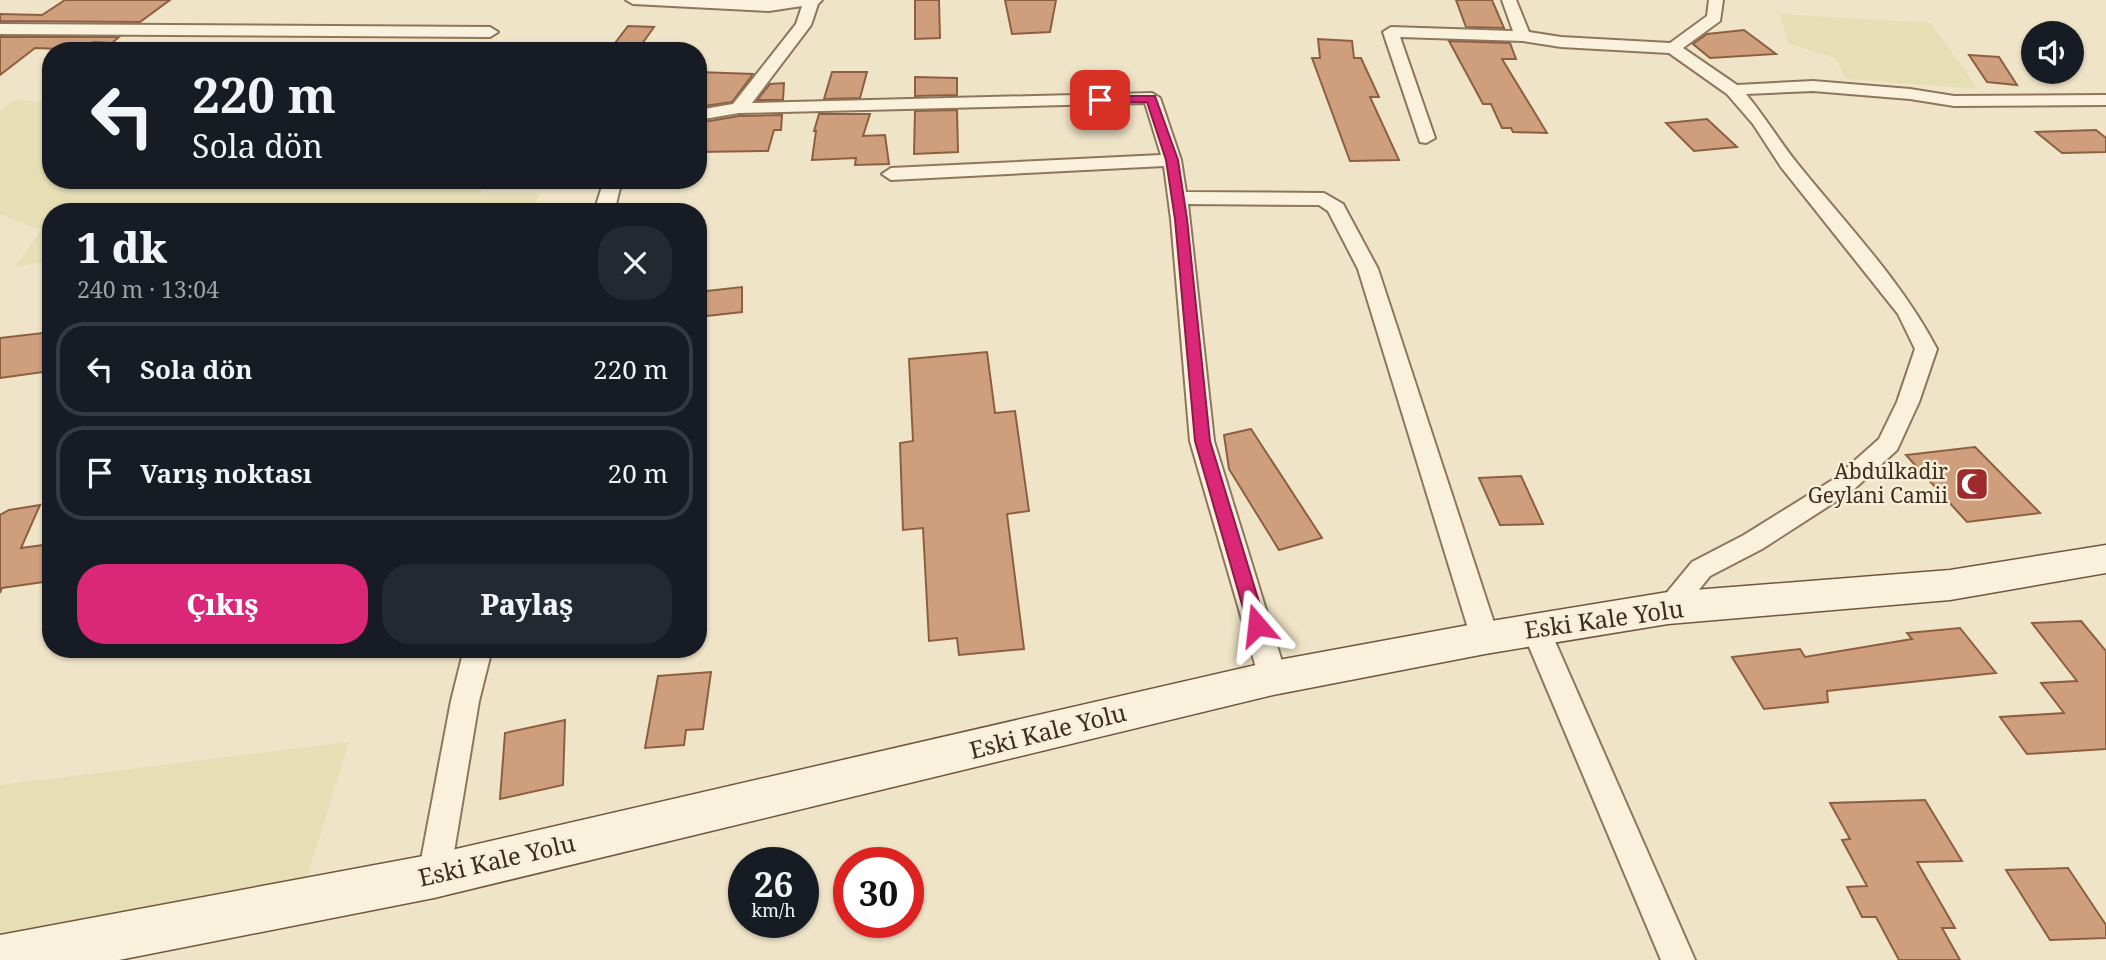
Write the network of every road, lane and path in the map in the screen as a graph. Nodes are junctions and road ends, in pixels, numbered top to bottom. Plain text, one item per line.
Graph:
1 (633, 0) edge
2 (1509, 0) edge
3 (1716, 0) edge
4 (813, 1) edge
5 (0, 29) edge
6 (490, 32) dead end
7 (1523, 36) junction
8 (1673, 48) junction
9 (1732, 90) junction
10 (2106, 100) edge
11 (739, 108) junction
12 (707, 113) edge
13 (1426, 138) dead end
14 (1172, 160) junction
15 (891, 174) dead end
16 (1176, 198) junction
17 (2106, 559) edge
18 (1668, 608) junction
19 (1536, 630) junction
20 (1485, 638) junction
21 (476, 658) edge
22 (1273, 678) junction
23 (434, 876) junction
24 (0, 959) edge
25 (1678, 960) edge

1 - 4 street
2 - 7 street
3 - 8 street
4 - 11 street
5 - 6 street
7 - 8 street
7 - 13 street
8 - 9 street
9 - 10 street
9 - 18 street
11 - 12 street
11 - 14 street
14 - 15 street
14 - 16 street
16 - 20 street
16 - 22 street
17 - 18 street, Eski Kale Yolu
18 - 19 street, Eski Kale Yolu
19 - 20 street, Eski Kale Yolu
19 - 25 street
20 - 22 street, Eski Kale Yolu
21 - 23 street
22 - 23 street, Eski Kale Yolu
23 - 24 street, Eski Kale Yolu

